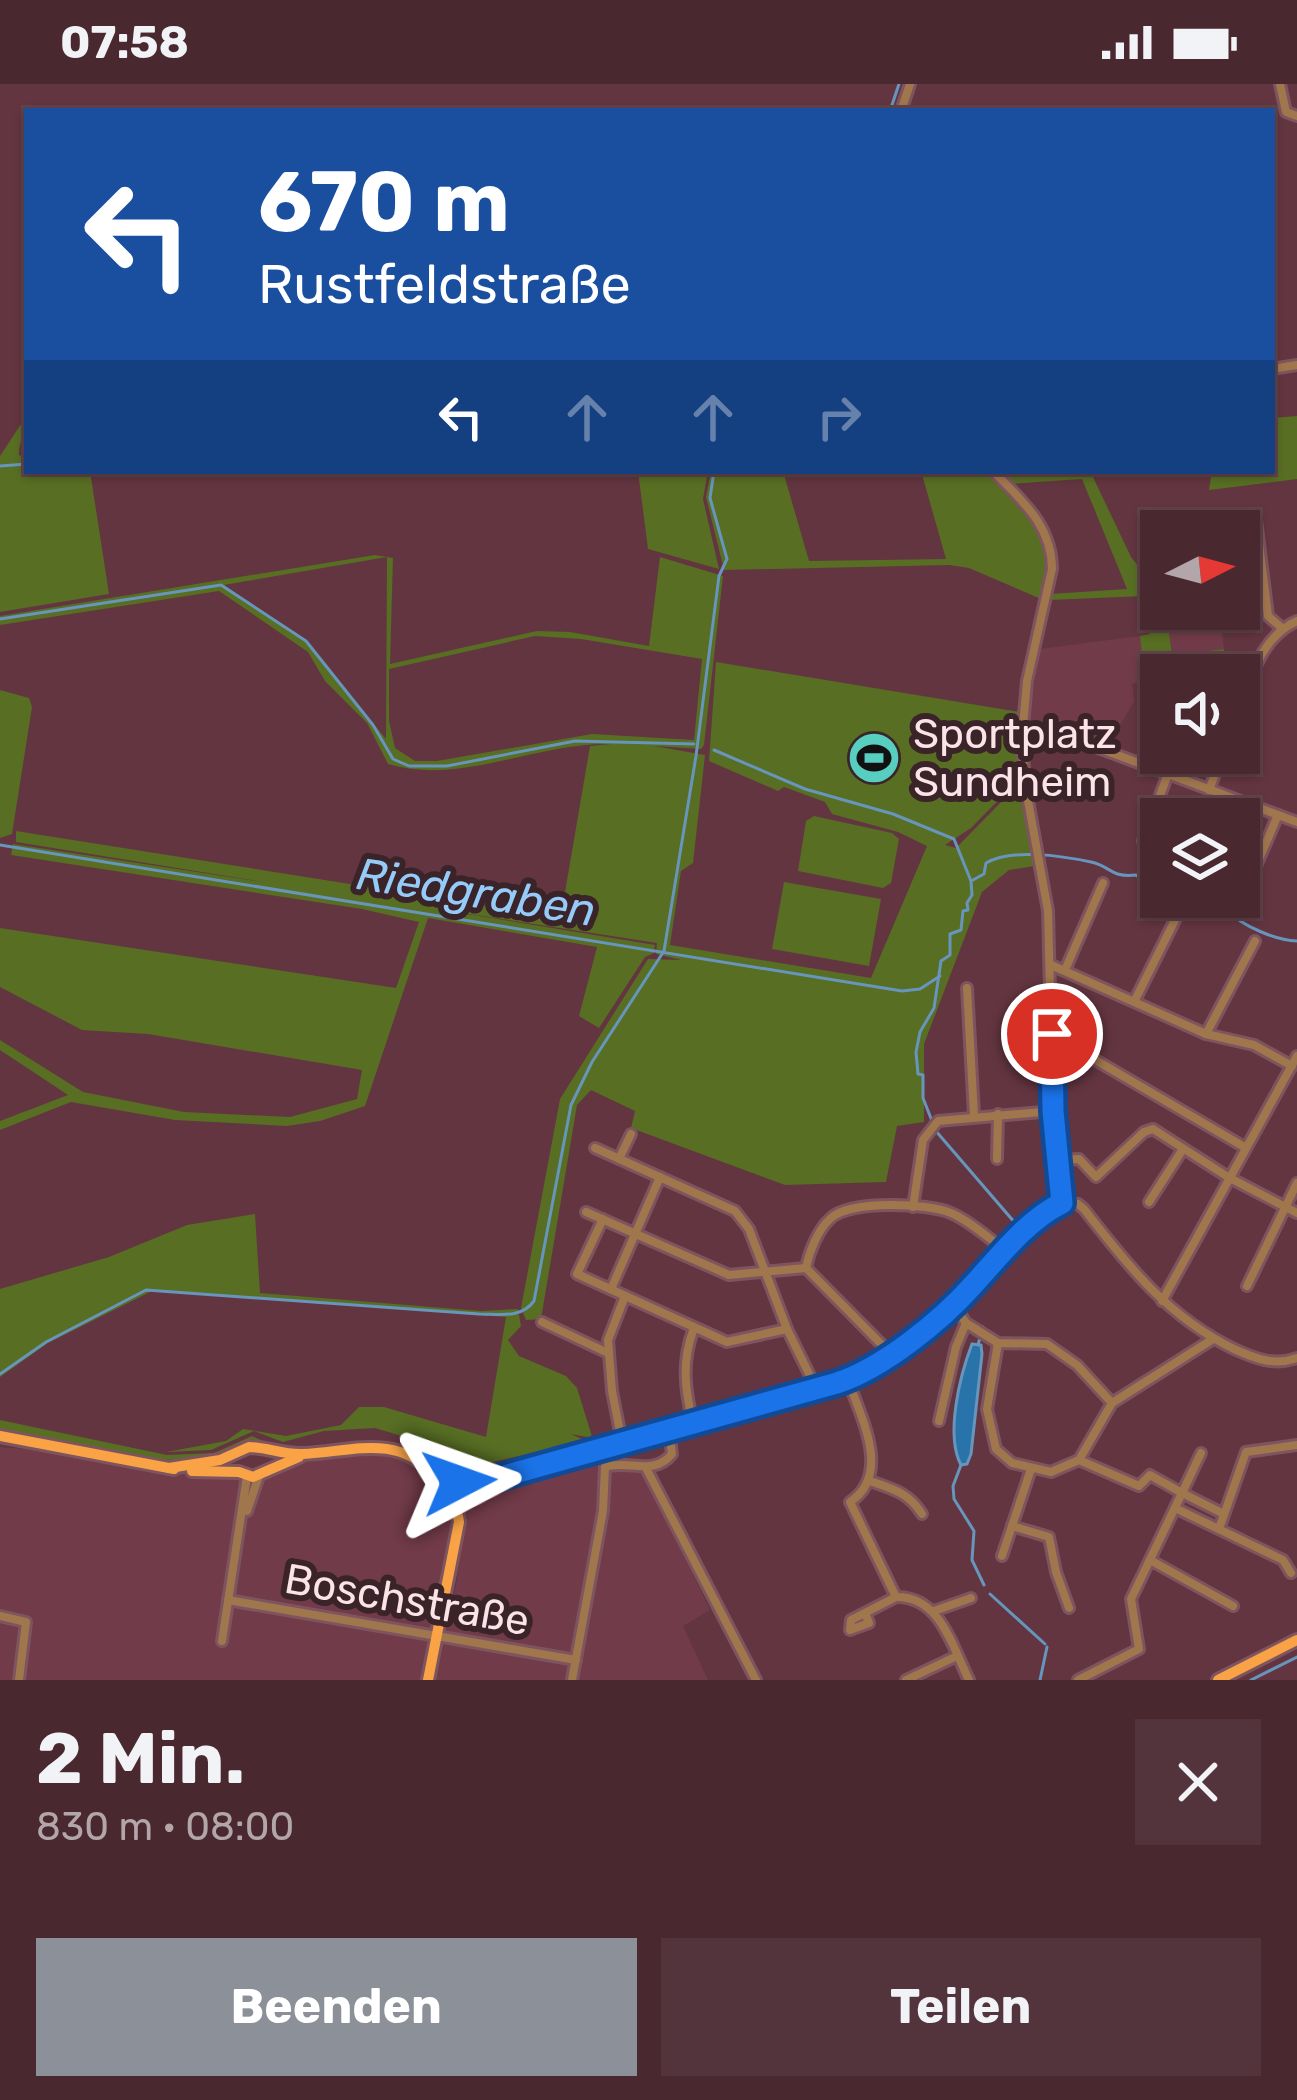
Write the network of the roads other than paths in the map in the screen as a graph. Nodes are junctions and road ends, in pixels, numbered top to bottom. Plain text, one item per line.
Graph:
1 (1280, 84) edge
2 (1297, 116) edge
3 (996, 474) edge
4 (1260, 552) edge
5 (1297, 621) edge
6 (1282, 628) junction
7 (1260, 656) edge
8 (1022, 738) junction
9 (1140, 764) edge
10 (1168, 774) joint
11 (1215, 774) edge
12 (1209, 790) junction
13 (1159, 798) edge
14 (1278, 814) junction
15 (1297, 821) edge
16 (1260, 856) edge
17 (1103, 883) dead end
18 (1176, 918) edge
19 (1255, 941) dead end
20 (1050, 965) junction
21 (1064, 970) junction
22 (967, 988) dead end
23 (1135, 1000) junction
24 (1052, 1034) junction
25 (1205, 1034) junction
26 (1294, 1061) edge
27 (1053, 1111) junction
28 (998, 1114) junction
29 (974, 1115) junction
30 (631, 1134) dead end
31 (595, 1148) dead end
32 (1246, 1148) junction
33 (1183, 1149) junction
34 (619, 1159) junction
35 (997, 1159) dead end
36 (1059, 1160) junction
37 (660, 1177) junction
38 (1228, 1177) junction
39 (1297, 1183) edge
40 (1149, 1202) dead end
41 (1062, 1203) junction
42 (1283, 1205) junction
43 (913, 1207) junction
44 (586, 1212) dead end
45 (1297, 1213) edge
46 (603, 1219) junction
47 (636, 1233) junction
48 (1005, 1250) junction
49 (806, 1268) junction
50 (765, 1274) junction
51 (1247, 1286) dead end
52 (611, 1289) junction
53 (625, 1296) junction
54 (1162, 1302) junction
55 (954, 1305) junction
56 (542, 1322) dead end
57 (966, 1323) junction
58 (694, 1328) junction
59 (787, 1329) junction
60 (1214, 1339) junction
61 (998, 1343) junction
62 (609, 1353) junction
63 (890, 1353) junction
64 (1296, 1361) edge
65 (848, 1379) junction
66 (816, 1388) junction
67 (1112, 1403) junction
68 (939, 1421) dead end
69 (693, 1424) junction
70 (669, 1430) junction
71 (0, 1436) edge
72 (622, 1442) junction
73 (1297, 1445) edge
74 (239, 1452) junction
75 (268, 1453) junction
76 (1202, 1453) dead end
77 (305, 1454) junction
78 (1079, 1460) junction
79 (169, 1468) junction
80 (646, 1468) junction
81 (1031, 1469) junction
82 (253, 1473) junction
83 (870, 1481) junction
84 (448, 1491) junction
85 (1182, 1493) junction
86 (1175, 1508) junction
87 (922, 1514) dead end
88 (1224, 1514) junction
89 (1012, 1526) junction
90 (1219, 1529) junction
91 (1002, 1556) dead end
92 (1150, 1560) junction
93 (1291, 1573) dead end
94 (896, 1597) junction
95 (970, 1598) dead end
96 (228, 1600) junction
97 (1233, 1606) dead end
98 (1069, 1608) dead end
99 (934, 1611) junction
100 (865, 1613) dead end
101 (0, 1616) edge
102 (437, 1635) junction
103 (1297, 1640) edge
104 (222, 1641) dead end
105 (957, 1656) junction
106 (576, 1660) junction
107 (19, 1680) edge
108 (428, 1680) edge
109 (572, 1680) edge
110 (756, 1680) edge
111 (907, 1680) edge
112 (969, 1680) edge
113 (1078, 1680) edge
114 (1218, 1680) edge

1 - 2 street
3 - 8 street
4 - 6 street
5 - 6 street
6 - 7 street
8 - 9 street
8 - 20 street
10 - 12 street
10 - 13 street
11 - 12 street
12 - 14 street
14 - 15 street
14 - 16 street
17 - 21 street
18 - 23 street
19 - 25 street
20 - 21 street
20 - 24 street
21 - 23 street
22 - 29 street
23 - 25 street
24 - 27 street
24 - 32 street
25 - 26 street
26 - 32 street
27 - 28 street
27 - 36 street
28 - 29 street
28 - 35 street
29 - 43 street
30 - 34 street
31 - 34 street
32 - 38 street
33 - 36 street
33 - 38 street
33 - 40 street
34 - 37 street
36 - 41 street
37 - 47 street
37 - 50 street
38 - 42 street
38 - 54 street
39 - 42 street
41 - 48 street
41 - 54 street
42 - 45 street
42 - 51 street
43 - 48 street
43 - 49 street
44 - 46 street
46 - 47 street
46 - 52 street
47 - 50 street
47 - 52 street
48 - 55 street
49 - 50 street
49 - 63 street
50 - 59 street
52 - 53 street
53 - 58 street
53 - 62 street
54 - 60 street
55 - 57 street
55 - 63 street
56 - 62 street
57 - 61 street
57 - 68 street
58 - 59 street
58 - 69 street
59 - 66 street
60 - 64 street
60 - 67 street
61 - 67 street
61 - 81 street
62 - 72 street
63 - 65 street
65 - 66 street
65 - 83 street
66 - 69 street
67 - 78 street
69 - 70 street
70 - 72 street
70 - 80 street
71 - 79 main road
72 - 84 street
73 - 88 street
74 - 75 main road
74 - 79 main road
74 - 82 main road
75 - 77 main road
75 - 82 main road
76 - 85 street
77 - 82 main road
77 - 84 main road
78 - 81 street
78 - 85 street
79 - 82 main road
80 - 106 street
80 - 110 street
81 - 89 street
82 - 96 street
83 - 87 street
83 - 94 street
84 - 102 main road
85 - 86 street
85 - 88 street
86 - 90 street
86 - 92 street
88 - 90 street
89 - 91 street
89 - 98 street
90 - 93 street
92 - 97 street
92 - 113 street
94 - 99 street
94 - 100 street
95 - 99 street
96 - 102 street, Boschstraße
96 - 104 street
99 - 105 street
101 - 107 street
102 - 106 street, Boschstraße
102 - 108 main road
103 - 114 main road
105 - 111 street
105 - 112 street
106 - 109 street

